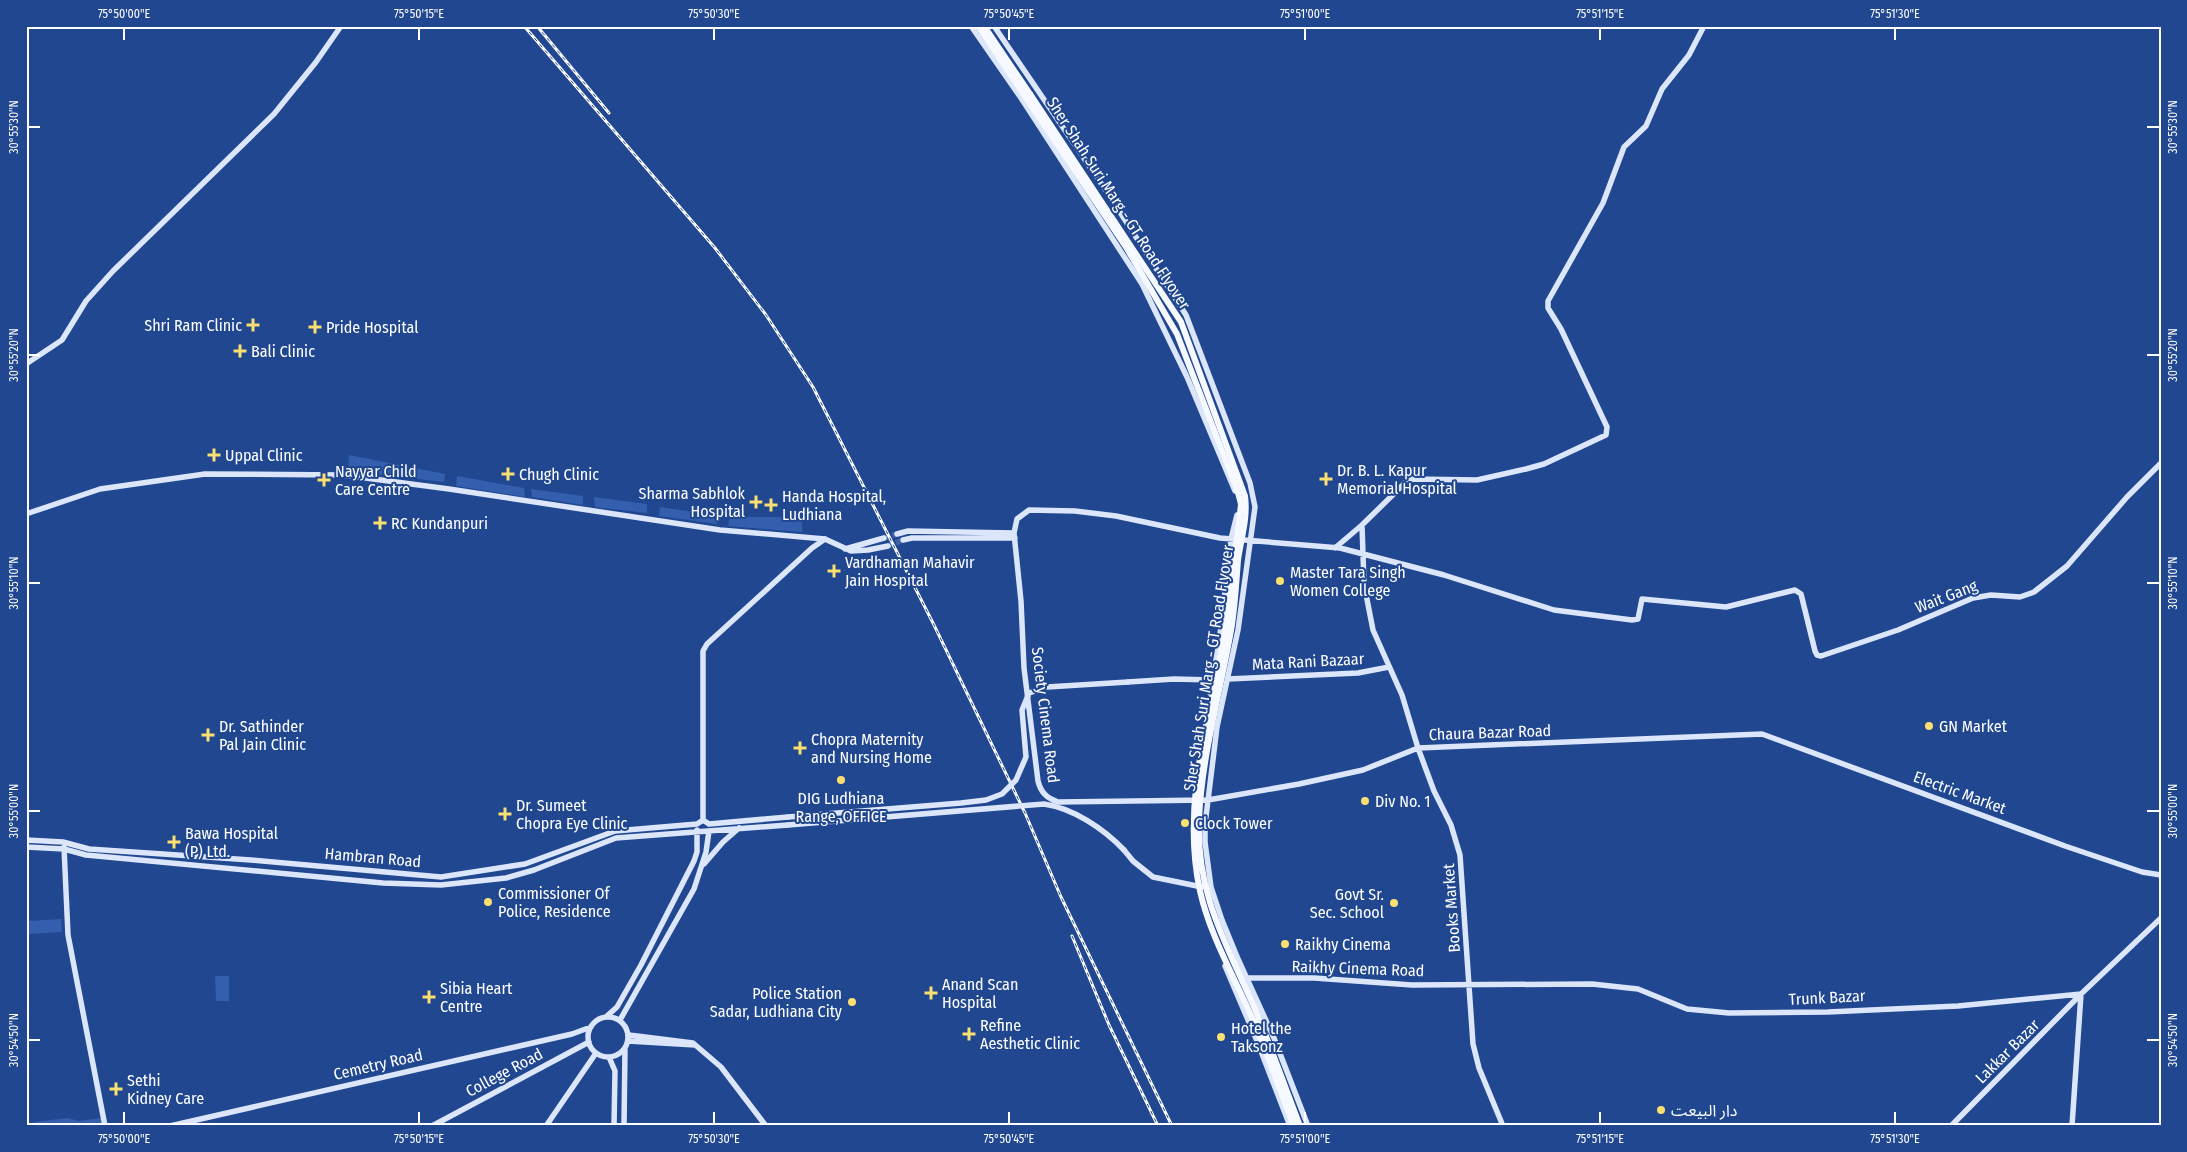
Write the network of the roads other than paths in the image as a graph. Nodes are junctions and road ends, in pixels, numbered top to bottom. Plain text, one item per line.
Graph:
1 (341, 26) edge
2 (971, 26) edge
3 (978, 26) edge
4 (984, 26) edge
5 (994, 26) edge
6 (1704, 26) edge
7 (26, 364) edge
8 (2161, 463) edge
9 (26, 514) edge
10 (1362, 526) junction
11 (897, 534) tunnel mouth
12 (1014, 536) junction
13 (884, 538) tunnel mouth
14 (825, 539) junction
15 (1232, 539) junction
16 (903, 540) tunnel mouth
17 (1250, 541) junction
18 (888, 546) tunnel mouth
19 (845, 548) junction
20 (1335, 548) junction
21 (1362, 553) junction
22 (1389, 667) junction
23 (1229, 677) junction
24 (1212, 680) junction
25 (1751, 734) joint
26 (1418, 748) junction
27 (1208, 800) junction
28 (1192, 801) junction
29 (703, 823) junction
30 (739, 828) junction
31 (698, 832) junction
32 (709, 832) junction
33 (26, 840) edge
34 (64, 842) junction
35 (26, 847) edge
36 (64, 849) junction
37 (701, 868) junction
38 (2161, 875) edge
39 (1197, 887) junction
40 (1211, 888) junction
41 (2161, 918) edge
42 (1246, 978) junction
43 (1469, 984) junction
44 (1577, 984) joint
45 (2082, 994) junction
46 (607, 1016) junction
47 (620, 1020) junction
48 (591, 1027) junction
49 (572, 1034) junction
50 (628, 1038) junction
51 (588, 1039) junction
52 (695, 1045) junction
53 (625, 1049) junction
54 (596, 1053) junction
55 (609, 1057) junction
56 (105, 1126) edge
57 (170, 1126) edge
58 (432, 1126) edge
59 (546, 1126) edge
60 (614, 1126) edge
61 (624, 1126) edge
62 (766, 1126) edge
63 (1290, 1126) edge
64 (1294, 1126) edge
65 (1300, 1126) edge
66 (1308, 1126) edge
67 (1503, 1126) edge
68 (1951, 1126) edge
69 (2072, 1126) edge

1 - 7 street
2 - 15 street
3 - 64 main road, Sher Shah Suri Marg - GT Road Flyover, bridge
4 - 65 main road, Sher Shah Suri Marg - GT Road Flyover, bridge
5 - 17 street
6 - 10 street
8 - 21 street, Wait Gang
9 - 14 street
10 - 20 street
10 - 21 street, Books Market
11 - 12 street
12 - 15 street
12 - 16 street
12 - 28 street, Society Cinema Road
13 - 19 street
14 - 19 street
14 - 29 street
15 - 17 street
15 - 24 street
17 - 20 street
17 - 23 street
18 - 19 street
20 - 21 street
21 - 22 street, Books Market
22 - 23 street, Mata Rani Bazaar
22 - 26 street, Books Market
23 - 27 street
24 - 28 street
24 - 29 street, Hambran Road, bridge
25 - 26 street, Chaura Bazar Road
25 - 38 street, Electric Market
26 - 27 street, Chaura Bazar Road
26 - 43 street, Books Market
27 - 28 street, Society Cinema Road
27 - 40 street
28 - 39 street
29 - 31 street
29 - 32 street
29 - 34 street, Hambran Road
30 - 32 street, Hambran Road
30 - 37 street
30 - 39 street, Hambran Road, bridge
31 - 32 street, Hambran Road
31 - 36 street, Hambran Road
31 - 46 street
32 - 37 street
33 - 34 street, Hambran Road
34 - 36 street
35 - 36 street, Hambran Road
36 - 56 street
37 - 47 street
39 - 40 street, Hambran Road
39 - 63 street
40 - 42 street
41 - 45 street, Lakkar Bazar
42 - 43 street, Raikhy Cinema Road
42 - 66 street
43 - 44 street, Raikhy Cinema Road
43 - 67 street, Books Market
44 - 45 street, Trunk Bazar
45 - 68 street, Lakkar Bazar
45 - 69 street
46 - 47 street
46 - 48 street
47 - 50 street
48 - 49 street, Cemetry Road
48 - 51 street
49 - 51 street
49 - 57 street, Cemetry Road
50 - 52 street
50 - 52 street
50 - 53 street
51 - 54 street
51 - 58 street, College Road
52 - 62 street
53 - 55 street
53 - 61 street
54 - 55 street
54 - 59 street
55 - 60 street

